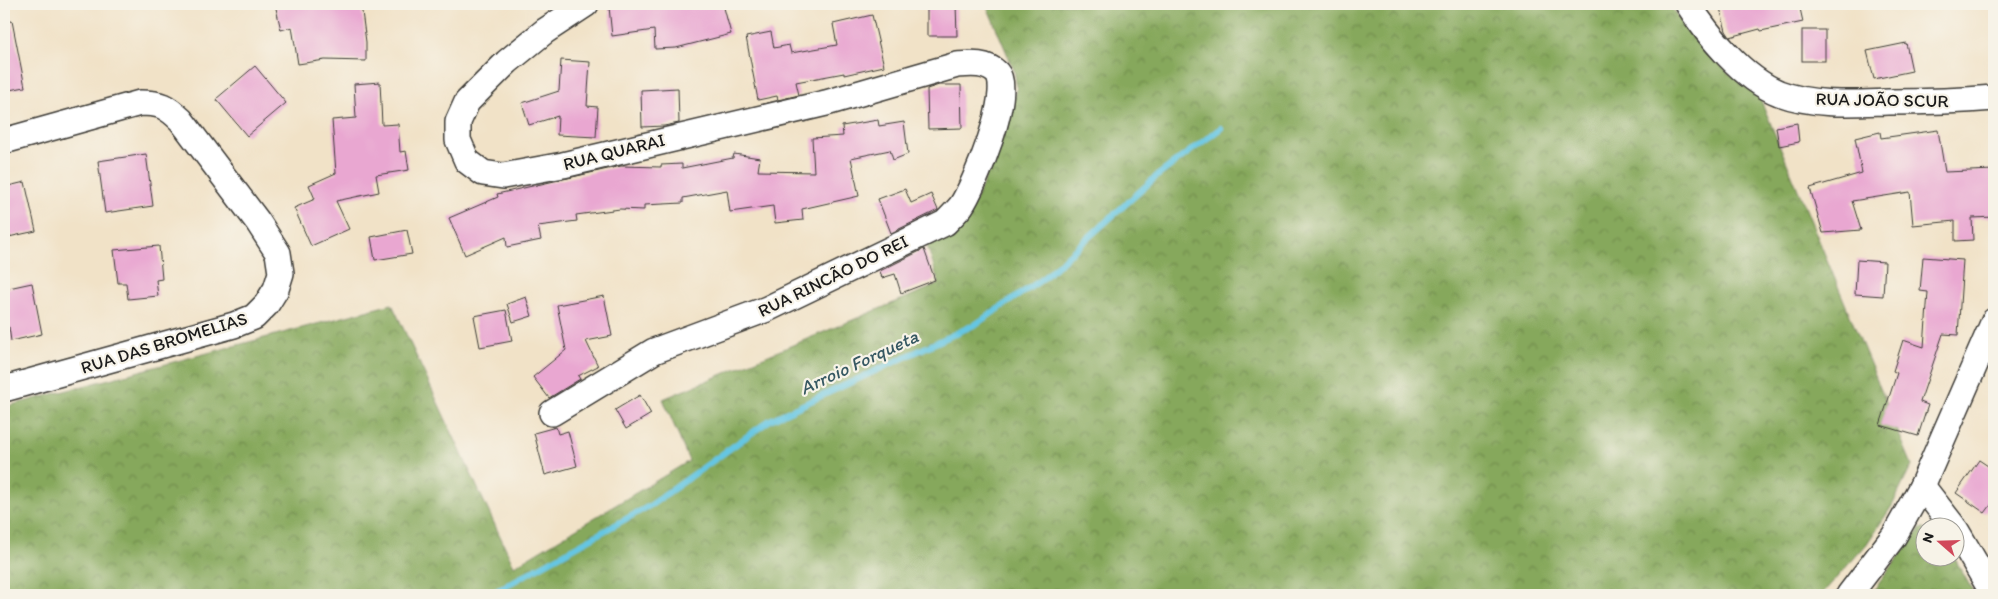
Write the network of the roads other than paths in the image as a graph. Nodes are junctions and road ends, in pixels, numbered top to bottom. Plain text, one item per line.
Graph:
1 (586, 4) edge
2 (1688, 4) edge
3 (975, 64) joint
4 (1994, 98) edge
5 (4, 141) edge
6 (1994, 321) edge
7 (4, 389) edge
8 (552, 413) dead end
9 (1922, 486) junction
10 (1945, 516) edge
11 (1966, 547) edge
12 (1849, 595) edge
13 (1994, 595) edge

1 - 3 street, RUA QUARAI
2 - 4 street, RUA JOÃO SCUR
3 - 8 street, RUA RINCÃO DO REI
5 - 7 street, RUA DAS BROMELIAS
6 - 9 street
9 - 10 street
9 - 12 street
11 - 13 street

